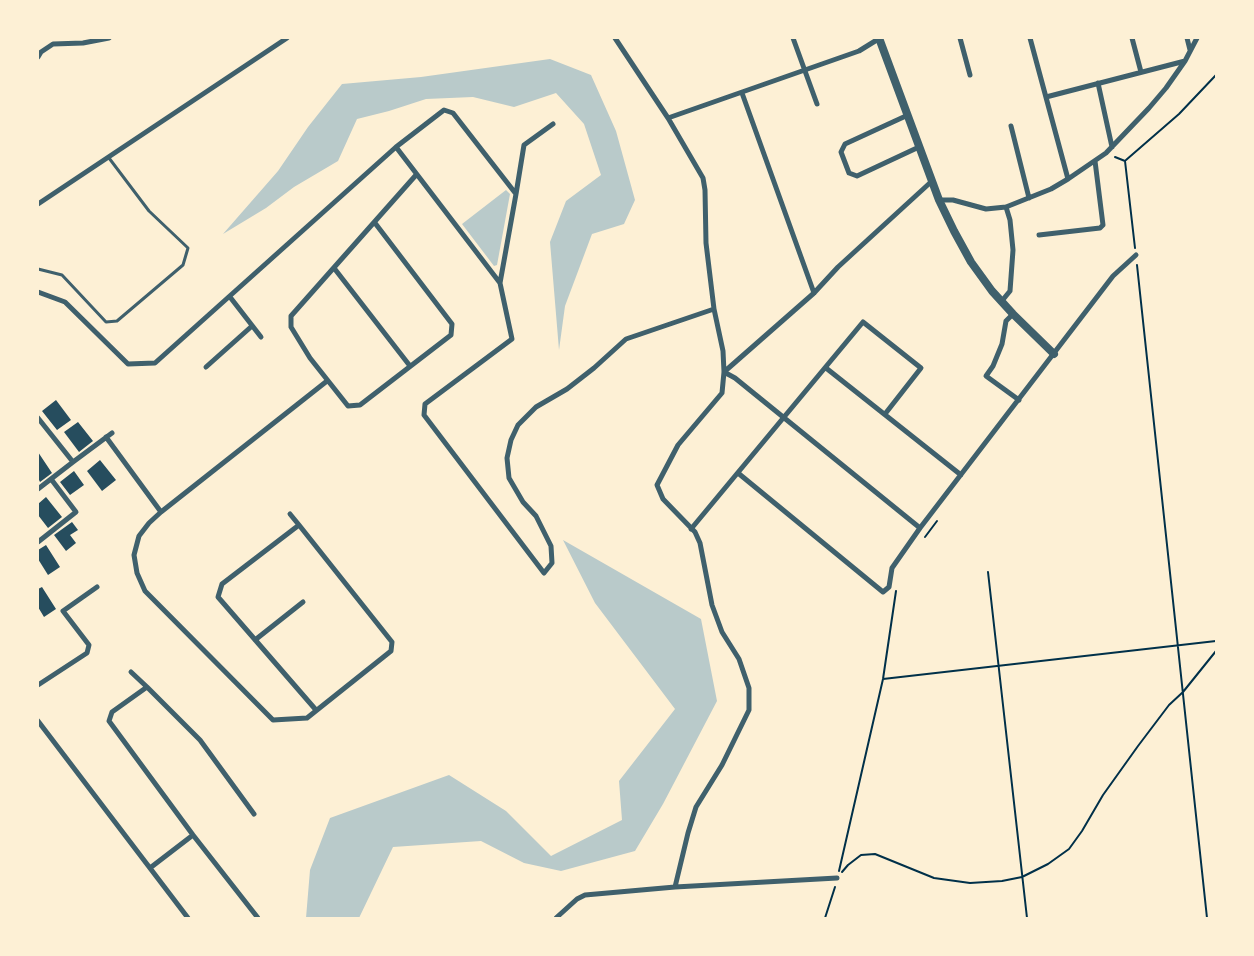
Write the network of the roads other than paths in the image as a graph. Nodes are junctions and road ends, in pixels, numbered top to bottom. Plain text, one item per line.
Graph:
1 (108, 38) edge
2 (288, 38) edge
3 (616, 38) edge
4 (792, 38) edge
5 (880, 38) edge
6 (960, 38) edge
7 (1030, 38) edge
8 (1132, 38) edge
9 (1187, 38) edge
10 (1198, 38) edge
11 (1190, 51) junction
12 (38, 57) edge
13 (1185, 61) junction
14 (804, 70) junction
15 (1141, 72) junction
16 (970, 76) dead end
17 (1098, 83) junction
18 (742, 93) junction
19 (1046, 97) junction
20 (817, 104) dead end
21 (908, 115) junction
22 (668, 118) junction
23 (552, 124) dead end
24 (1011, 126) dead end
25 (1112, 146) junction
26 (396, 147) junction
27 (919, 147) junction
28 (109, 158) junction
29 (1095, 162) junction
30 (416, 175) junction
31 (1068, 179) junction
32 (932, 181) junction
33 (516, 194) junction
34 (1029, 198) junction
35 (940, 200) junction
36 (38, 204) edge
37 (1006, 207) junction
38 (375, 223) junction
39 (1039, 235) dead end
40 (1136, 255) road end
41 (334, 268) junction
42 (38, 269) edge
43 (500, 283) junction
44 (38, 292) edge
45 (814, 293) junction
46 (230, 297) junction
47 (1001, 302) junction
48 (714, 309) junction
49 (1013, 314) junction
50 (252, 326) junction
51 (261, 337) dead end
52 (1054, 354) junction
53 (410, 366) junction
54 (206, 367) dead end
55 (826, 368) junction
56 (724, 372) junction
57 (326, 381) junction
58 (1018, 400) junction
59 (885, 414) junction
60 (38, 418) edge
61 (784, 419) junction
62 (112, 433) dead end
63 (106, 437) junction
64 (72, 462) junction
65 (738, 473) junction
66 (961, 475) junction
67 (51, 479) junction
68 (38, 489) edge
69 (161, 512) junction
70 (290, 514) dead end
71 (299, 525) junction
72 (920, 528) junction
73 (691, 529) junction
74 (38, 542) edge
75 (97, 587) dead end
76 (303, 602) dead end
77 (255, 640) junction
78 (132, 672) dead end
79 (38, 685) edge
80 (147, 688) junction
81 (316, 710) junction
82 (38, 721) edge
83 (254, 814) dead end
84 (193, 835) junction
85 (150, 868) junction
86 (837, 878) road end
87 (675, 887) junction
88 (188, 918) edge
89 (258, 918) edge
90 (556, 918) edge

1 - 12 street
2 - 28 street
3 - 22 street
4 - 14 street
5 - 14 street
5 - 21 street
6 - 16 street
7 - 19 street
8 - 15 street
9 - 11 street
10 - 11 street
11 - 13 street
13 - 15 street
13 - 25 street
14 - 18 street
14 - 20 street
15 - 17 street
17 - 19 street
17 - 25 street
18 - 22 street
18 - 45 street
19 - 31 street
21 - 27 street
21 - 27 street
22 - 48 street
23 - 33 street
24 - 34 street
25 - 29 street
26 - 30 street
26 - 33 street
26 - 46 street
27 - 32 street
28 - 36 street
28 - 42 lane
29 - 31 street
29 - 39 street
30 - 38 street
30 - 43 street
31 - 34 street
32 - 35 street
32 - 45 street
33 - 43 street
34 - 37 street
35 - 37 street
35 - 47 street
37 - 47 street
38 - 41 street
38 - 53 street
40 - 52 street
41 - 53 street
41 - 57 street
43 - 48 street
44 - 46 street
45 - 56 street
46 - 50 street
47 - 49 street
48 - 56 street
49 - 52 street
49 - 58 street
50 - 51 street
50 - 54 street
52 - 58 street
53 - 57 street
55 - 59 street
55 - 59 street
55 - 61 street
56 - 61 street
56 - 73 street
57 - 69 street
58 - 66 street
59 - 66 street
60 - 64 street
61 - 65 street
61 - 72 street
62 - 63 street
63 - 64 street
63 - 69 street
64 - 67 street
65 - 72 street
65 - 73 street
66 - 72 street
67 - 68 street
67 - 74 street
69 - 81 street
70 - 71 street
71 - 77 street
71 - 81 street
73 - 87 street
75 - 79 street
76 - 77 street
77 - 81 street
78 - 80 street
80 - 83 street
80 - 84 street
82 - 85 street
84 - 85 street
84 - 89 street
85 - 88 street
86 - 87 street
87 - 90 street

